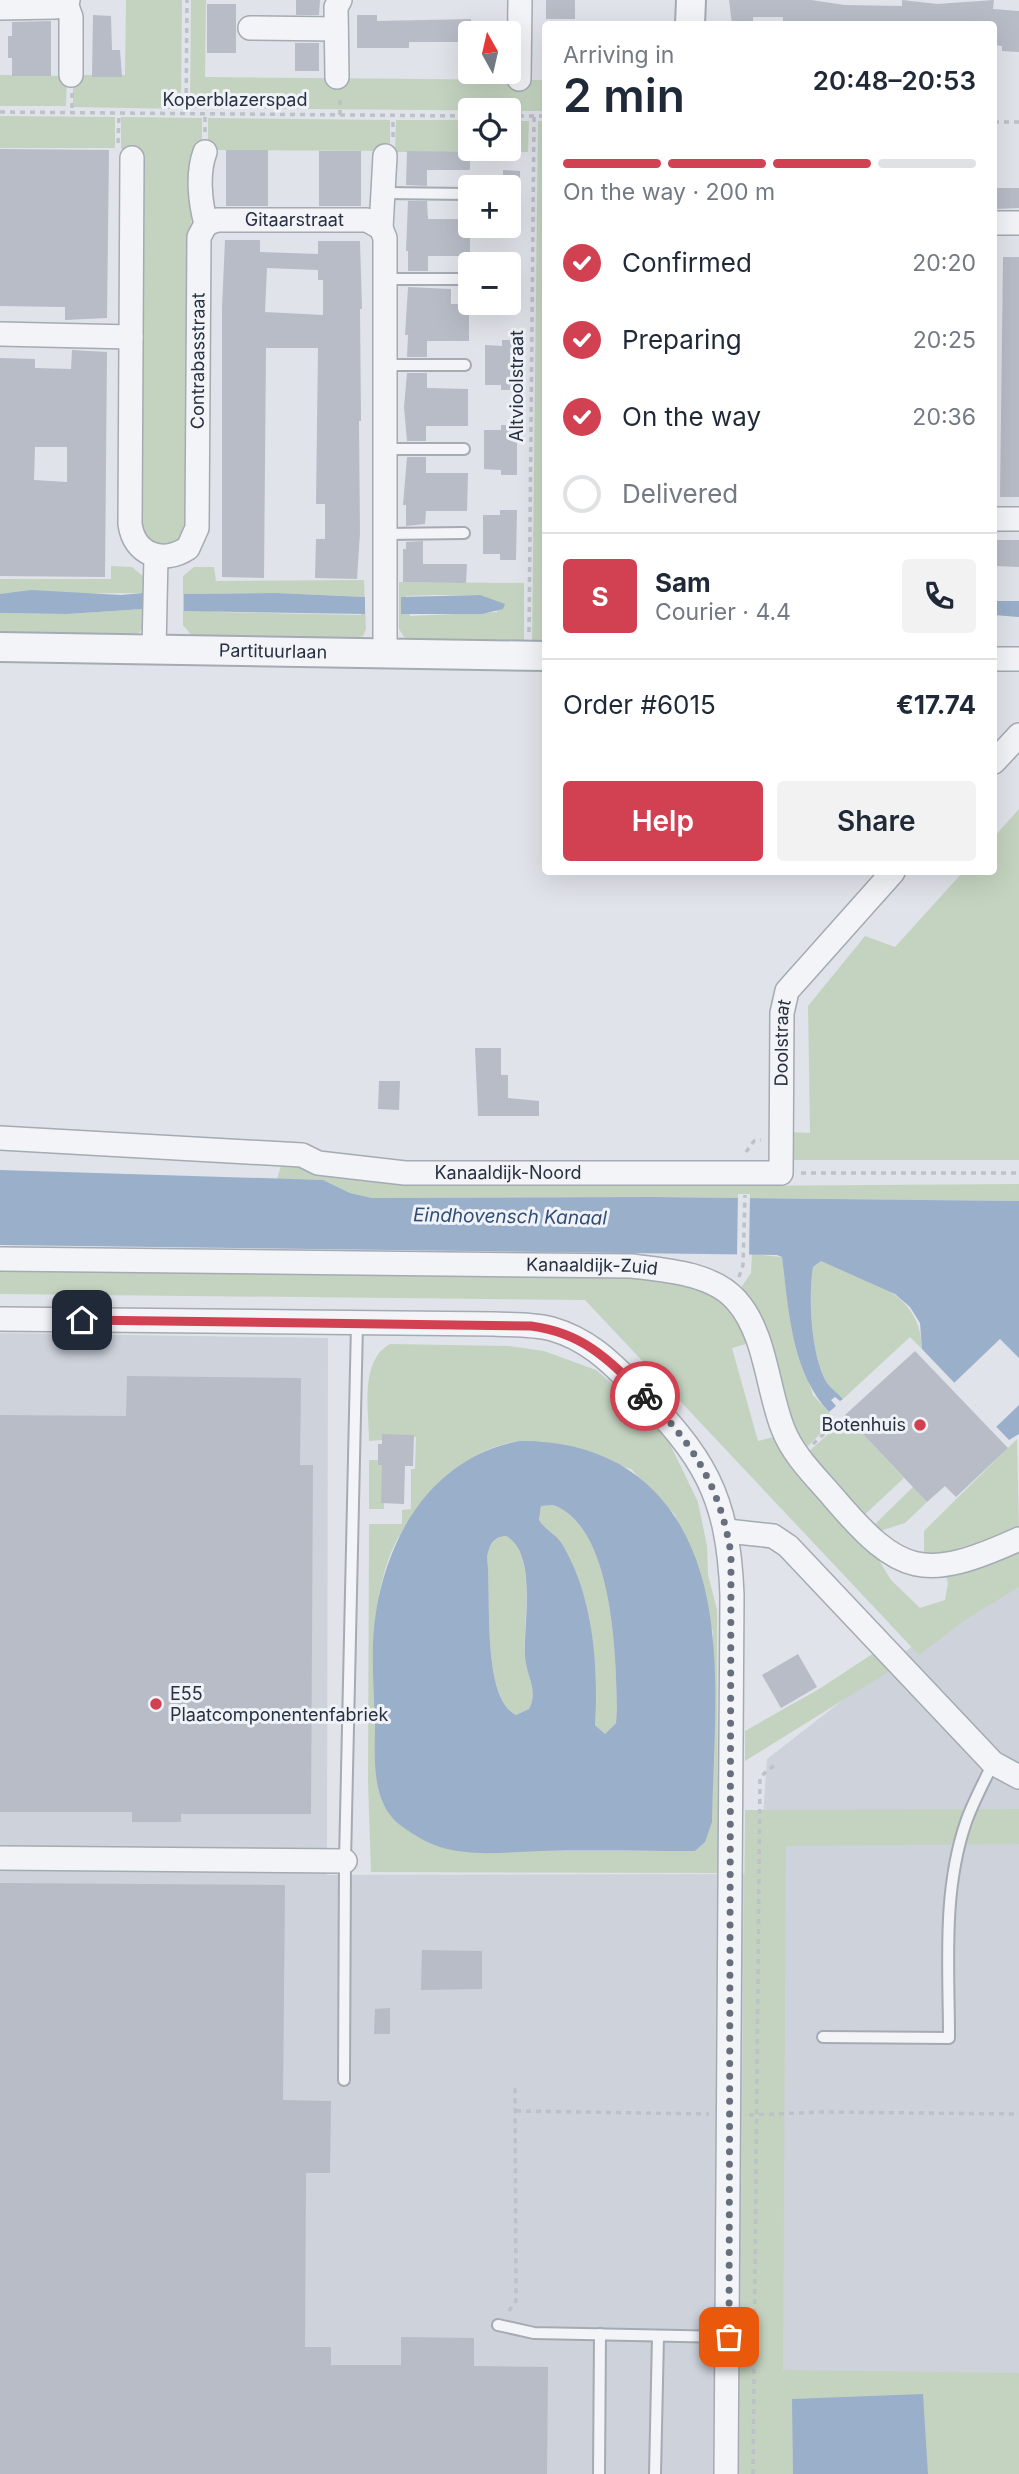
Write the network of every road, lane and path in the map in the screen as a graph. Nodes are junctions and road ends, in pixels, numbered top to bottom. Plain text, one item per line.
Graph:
1 (187, 0) edge
2 (340, 0) edge
3 (520, 0) edge
4 (691, 0) edge
5 (67, 1) edge
6 (0, 8) edge
7 (520, 21) edge
8 (690, 21) edge
9 (250, 28) dead end
10 (336, 29) junction
11 (71, 75) dead end
12 (337, 77) dead end
13 (0, 112) edge
14 (186, 113) junction
15 (458, 116) edge
16 (521, 116) edge
17 (534, 116) junction
18 (542, 116) edge
19 (997, 122) edge
20 (1019, 122) edge
21 (205, 152) dead end
22 (385, 156) dead end
23 (132, 158) dead end
24 (385, 193) junction
25 (458, 194) edge
26 (997, 223) edge
27 (1019, 223) edge
28 (206, 224) junction
29 (381, 228) junction
30 (384, 279) junction
31 (458, 279) edge
32 (0, 334) edge
33 (131, 337) junction
34 (385, 365) junction
35 (465, 365) dead end
36 (384, 449) junction
37 (464, 449) dead end
38 (997, 519) edge
39 (1019, 519) edge
40 (464, 533) dead end
41 (385, 534) junction
42 (162, 556) junction
43 (0, 647) edge
44 (161, 650) junction
45 (385, 655) junction
46 (537, 656) edge
47 (997, 659) edge
48 (1019, 659) edge
49 (1019, 735) edge
50 (997, 759) edge
51 (889, 875) edge
52 (0, 1138) edge
53 (779, 1142) junction
54 (781, 1173) junction
55 (1019, 1173) edge
56 (745, 1183) junction
57 (0, 1259) edge
58 (743, 1259) dead end
59 (0, 1320) edge
60 (358, 1324) junction
61 (842, 1417) dead end
62 (799, 1458) junction
63 (727, 1531) junction
64 (1019, 1539) edge
65 (777, 1763) dead end
66 (993, 1763) junction
67 (1019, 1777) edge
68 (0, 1858) edge
69 (345, 1861) junction
70 (823, 2037) dead end
71 (344, 2080) dead end
72 (515, 2085) dead end
73 (918, 2114) dead end
74 (1019, 2114) edge
75 (498, 2325) joint
76 (600, 2334) junction
77 (658, 2336) junction
78 (729, 2337) junction
79 (599, 2474) edge
80 (655, 2474) edge
81 (726, 2474) edge
82 (753, 2474) edge

1 - 14 path
2 - 10 street
3 - 7 street
4 - 8 street
5 - 6 street
5 - 11 street
9 - 10 street
10 - 12 street
13 - 14 path, Koperblazerspad
14 - 15 path, Koperblazerspad
16 - 17 path
17 - 18 path
17 - 46 path, Altvioolstraat
19 - 20 path
21 - 28 street, Contrabasstraat
22 - 24 street
23 - 33 street
24 - 25 lane
24 - 29 street
26 - 27 street
28 - 29 street, Gitaarstraat
28 - 42 street, Contrabasstraat
29 - 30 street
30 - 31 lane
30 - 34 street
32 - 33 street
33 - 42 street
34 - 35 lane
34 - 36 street
36 - 37 lane
36 - 41 street
38 - 39 street
40 - 41 lane
41 - 45 street
42 - 44 street
43 - 44 street, Partituurlaan
44 - 45 street, Partituurlaan
45 - 46 street, Partituurlaan
47 - 48 street
49 - 50 street
51 - 53 street, Doolstraat
52 - 56 street, Kanaaldijk-Noord
53 - 54 street, Doolstraat
53 - 56 path
54 - 55 path
54 - 56 street, Kanaaldijk-Noord
56 - 58 path
57 - 62 street, Kanaaldijk-Zuid
59 - 60 street
60 - 63 street
60 - 69 lane
61 - 62 path
62 - 64 street, Kanaaldijk-Zuid
63 - 66 street
63 - 78 street
65 - 82 path
66 - 67 street
66 - 70 lane
68 - 69 street
69 - 71 lane
72 - 75 path
73 - 74 path
75 - 76 lane
76 - 77 lane
76 - 79 lane
77 - 78 lane
77 - 80 lane
78 - 81 street

